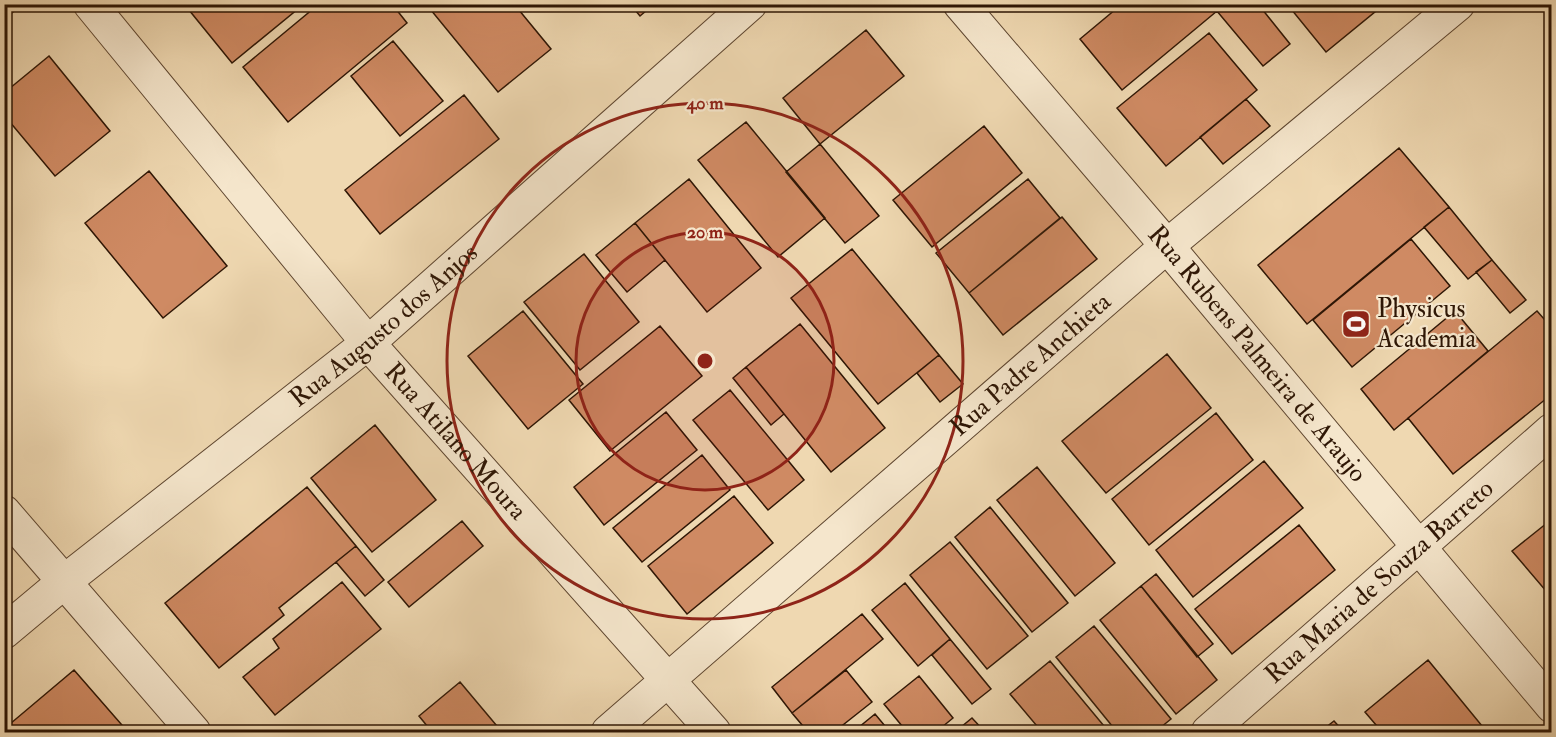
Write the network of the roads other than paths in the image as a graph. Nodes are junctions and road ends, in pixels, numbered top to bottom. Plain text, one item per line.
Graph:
1 (90, 4) edge
2 (750, 4) edge
3 (960, 4) edge
4 (1458, 4) edge
5 (1167, 246) junction
6 (368, 343) junction
7 (1551, 430) edge
8 (4, 512) edge
9 (1419, 547) junction
10 (64, 581) junction
11 (4, 632) edge
12 (669, 680) junction
13 (1551, 706) edge
14 (194, 732) edge
15 (608, 732) edge
16 (714, 732) edge
17 (1208, 732) edge

1 - 6 street, Rua Atilano Moura
2 - 6 street, Rua Augusto dos Anjos
3 - 5 street, Rua Rubens Palmeira de Araujo
4 - 5 street, Rua Padre Anchieta
5 - 9 street, Rua Rubens Palmeira de Araujo
5 - 12 street, Rua Padre Anchieta
6 - 10 street, Rua Augusto dos Anjos
6 - 12 street, Rua Atilano Moura
7 - 9 street, Rua Maria de Souza Barreto
8 - 10 street
9 - 13 street, Rua Rubens Palmeira de Araujo
9 - 17 street, Rua Maria de Souza Barreto
10 - 11 street, Rua Augusto dos Anjos
10 - 14 street
12 - 15 street, Rua Padre Anchieta
12 - 16 street, Rua Atilano Moura

